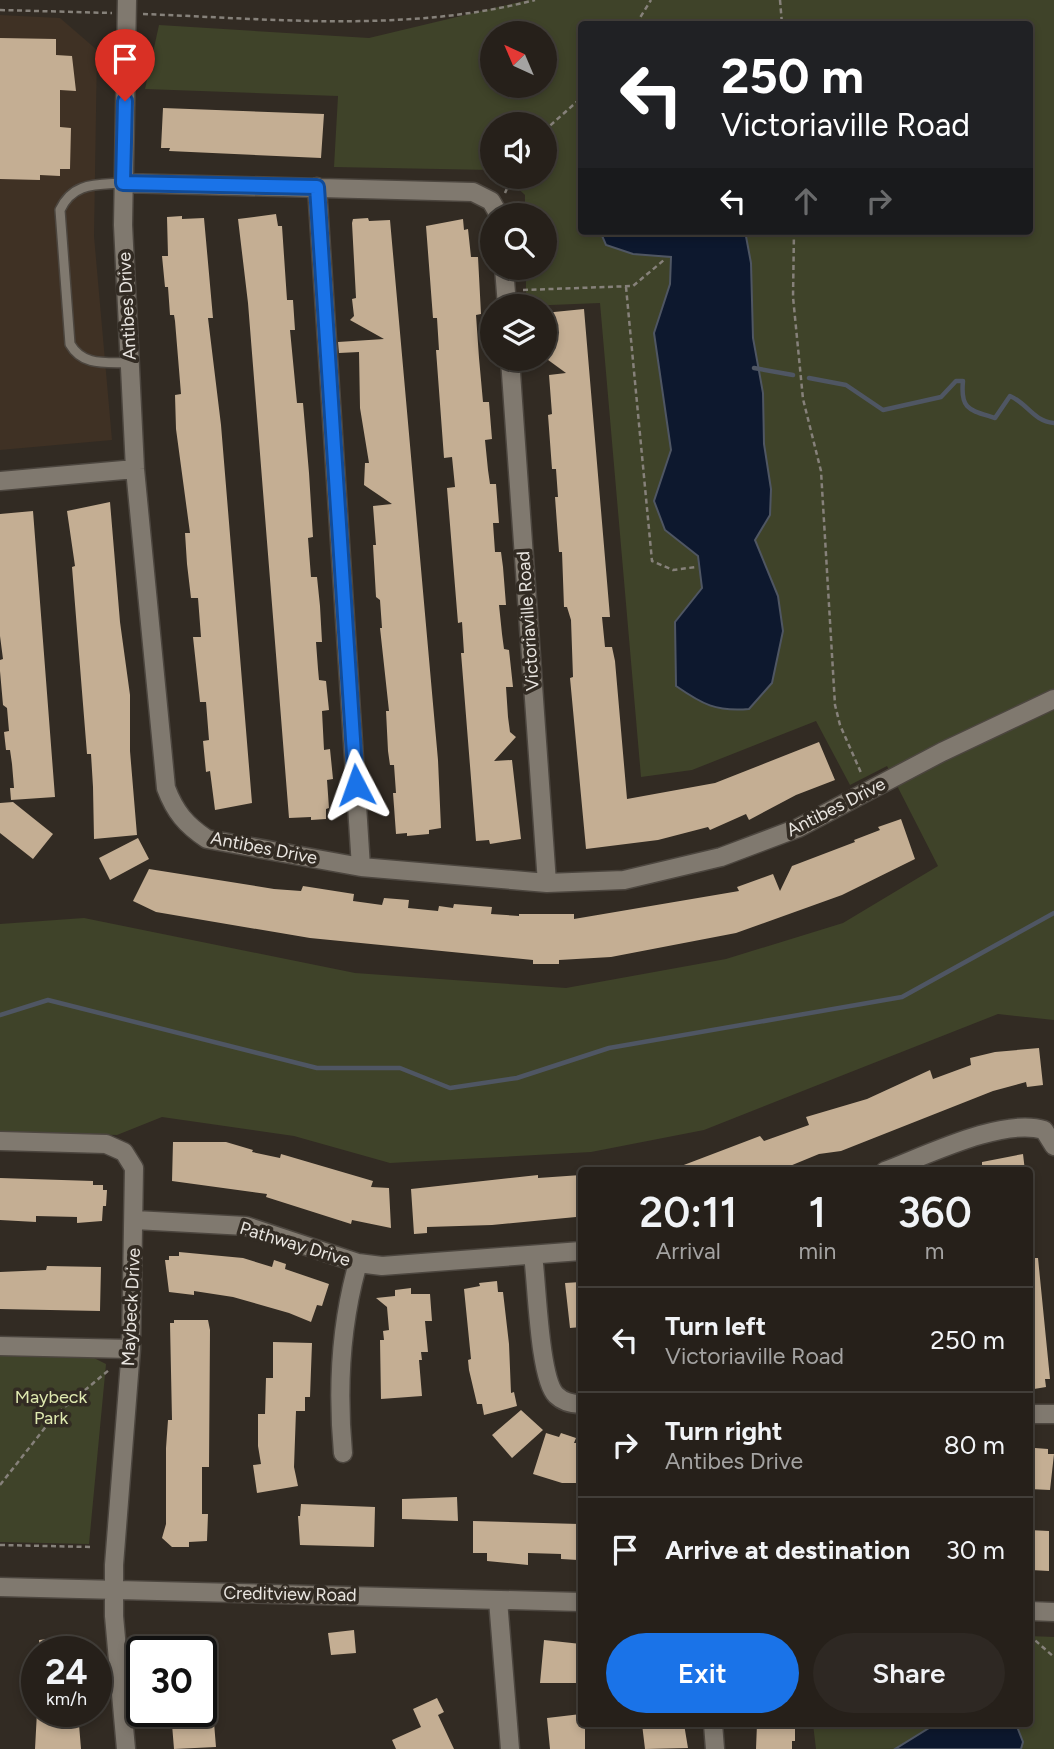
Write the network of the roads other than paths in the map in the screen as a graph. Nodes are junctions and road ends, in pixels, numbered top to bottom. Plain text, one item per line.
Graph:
1 (127, 0) edge
2 (123, 183) junction
3 (317, 187) junction
4 (492, 203) edge
5 (130, 363) junction
6 (511, 371) edge
7 (135, 469) junction
8 (0, 481) edge
9 (1054, 699) edge
10 (361, 867) junction
11 (547, 883) junction
12 (0, 1141) edge
13 (1054, 1146) edge
14 (896, 1167) edge
15 (135, 1220) junction
16 (578, 1251) edge
17 (533, 1255) junction
18 (358, 1263) junction
19 (0, 1346) edge
20 (131, 1349) junction
21 (578, 1404) edge
22 (1033, 1413) edge
23 (1054, 1414) edge
24 (343, 1453) dead end
25 (0, 1587) edge
26 (114, 1590) junction
27 (498, 1600) junction
28 (578, 1602) edge
29 (1033, 1611) edge
30 (1054, 1612) edge
31 (713, 1727) edge
32 (125, 1749) edge
33 (510, 1749) edge
34 (715, 1749) edge

1 - 2 street, Antibes Drive
2 - 3 street
2 - 5 street, Antibes Drive
2 - 5 lane
3 - 4 street
3 - 10 street
5 - 7 street, Antibes Drive
6 - 11 street, Victoriaville Road
7 - 8 street
7 - 10 street, Antibes Drive
9 - 11 street, Antibes Drive
10 - 11 street, Antibes Drive
12 - 15 street, Maybeck Drive
13 - 14 street
15 - 18 street, Pathway Drive
15 - 20 street, Maybeck Drive
16 - 17 street, Pathway Drive
17 - 18 street, Pathway Drive
17 - 21 street
18 - 24 street
19 - 20 street
20 - 26 street, Maybeck Drive
22 - 23 street
25 - 26 street, Creditview Road
26 - 27 street, Creditview Road
26 - 32 street, Maybeck Drive
27 - 28 street, Creditview Road
27 - 33 street
29 - 30 street
31 - 34 street

